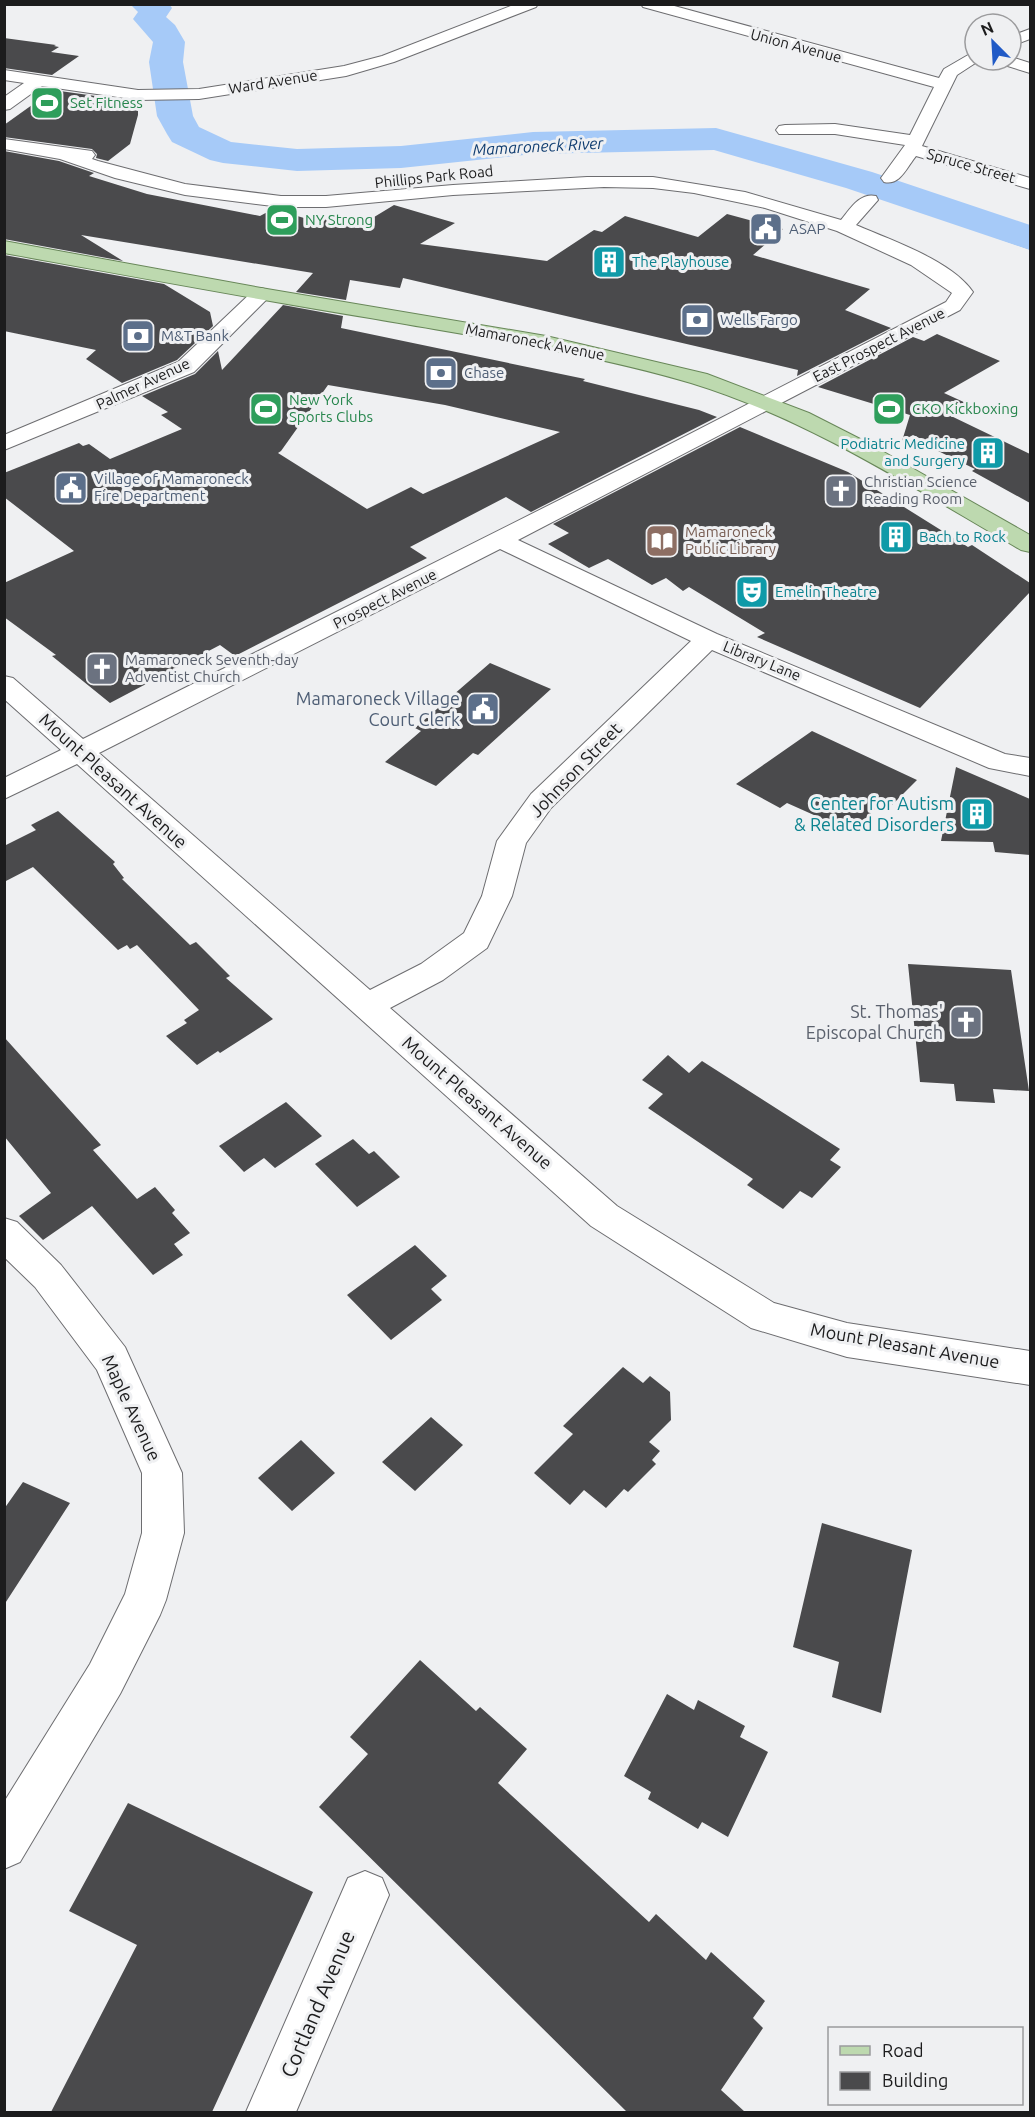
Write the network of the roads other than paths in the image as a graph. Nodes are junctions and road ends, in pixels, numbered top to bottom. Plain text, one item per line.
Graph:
1 (531, 4) edge
2 (648, 4) edge
3 (963, 64) edge
4 (4, 75) edge
5 (39, 80) junction
6 (945, 85) junction
7 (4, 105) edge
8 (785, 130) dead end
9 (4, 144) edge
10 (914, 145) junction
11 (64, 154) junction
12 (145, 162) dead end
13 (492, 170) dead end
14 (220, 178) dead end
15 (890, 178) dead end
16 (758, 183) dead end
17 (1030, 183) edge
18 (869, 200) dead end
19 (795, 209) junction
20 (844, 226) junction
21 (4, 247) edge
22 (261, 294) junction
23 (764, 404) junction
24 (4, 443) edge
25 (500, 540) junction
26 (1030, 545) edge
27 (708, 639) junction
28 (4, 684) edge
29 (81, 753) junction
30 (1030, 767) edge
31 (4, 790) edge
32 (366, 1006) junction
33 (4, 1233) edge
34 (1030, 1368) edge
35 (4, 1846) edge
36 (365, 1895) dead end
37 (271, 2112) edge

1 - 5 street, Ward Avenue
2 - 6 street, Union Avenue
3 - 6 street
4 - 5 street, Ward Avenue
5 - 7 street
6 - 10 street
8 - 10 street, Spruce Street
9 - 11 street, Phillips Park Road
10 - 15 street
10 - 17 street, Spruce Street
11 - 12 street, Phillips Park Road
11 - 19 street, Phillips Park Road
13 - 14 street, Phillips Park Road
16 - 19 street, Phillips Park Road
18 - 20 street
19 - 20 street, Phillips Park Road
20 - 23 street, East Prospect Avenue
21 - 22 main road, Mamaroneck Avenue
22 - 23 main road, Mamaroneck Avenue
22 - 24 street, Palmer Avenue
23 - 25 street, Prospect Avenue
23 - 26 main road, Mamaroneck Avenue
25 - 27 street, Library Lane
25 - 29 street, Prospect Avenue
27 - 30 street, Library Lane
27 - 32 street, Johnson Street
28 - 29 street, Mount Pleasant Avenue
29 - 31 street, Prospect Avenue
29 - 32 street, Mount Pleasant Avenue
32 - 34 street, Mount Pleasant Avenue
33 - 35 street, Maple Avenue
36 - 37 street, Cortland Avenue

